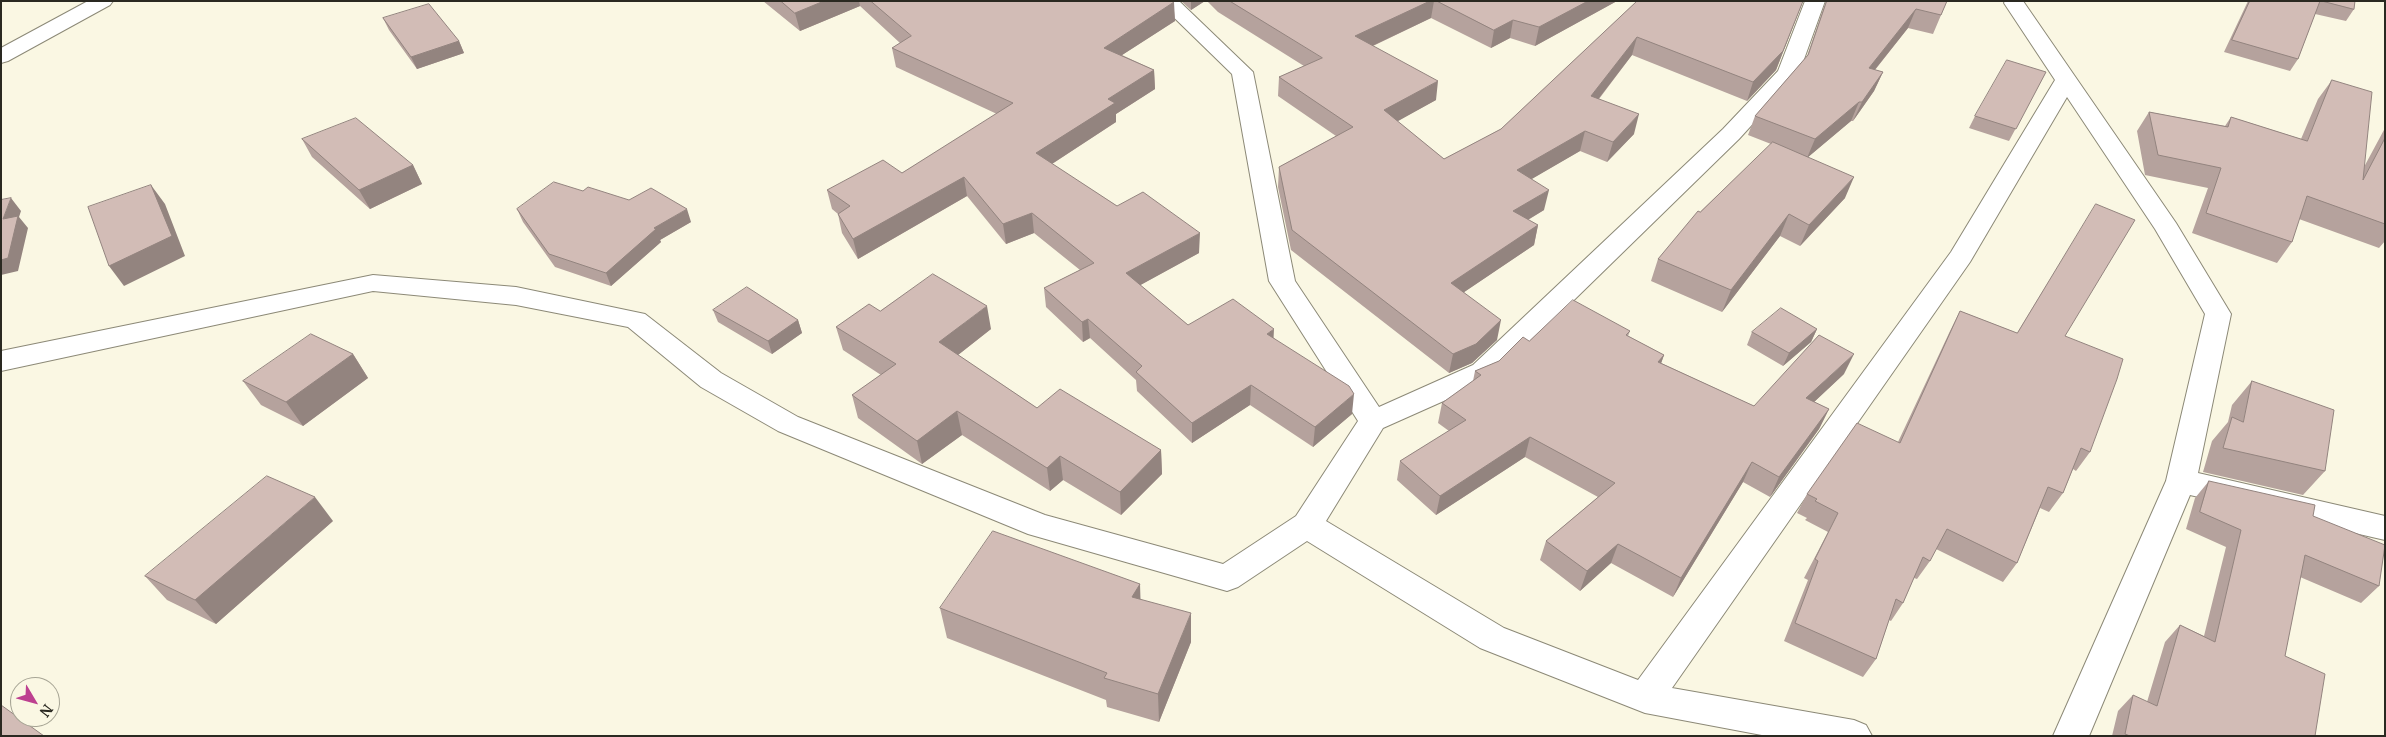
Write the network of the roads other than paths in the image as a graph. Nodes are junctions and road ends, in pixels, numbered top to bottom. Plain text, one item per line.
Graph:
1 (103, 1) edge
2 (1167, 1) edge
3 (1815, 1) edge
4 (2014, 3) dead end
5 (1, 57) edge
6 (2066, 80) junction
7 (1, 361) edge
8 (1373, 421) junction
9 (2181, 481) junction
10 (1307, 526) junction
11 (2385, 528) edge
12 (1645, 698) junction
13 (1854, 736) edge
14 (2071, 736) edge

1 - 5 street
2 - 8 street
3 - 8 street
4 - 6 street
6 - 9 street
6 - 12 street
7 - 10 street
8 - 10 street
9 - 11 street
9 - 14 street
10 - 12 street
12 - 13 street

